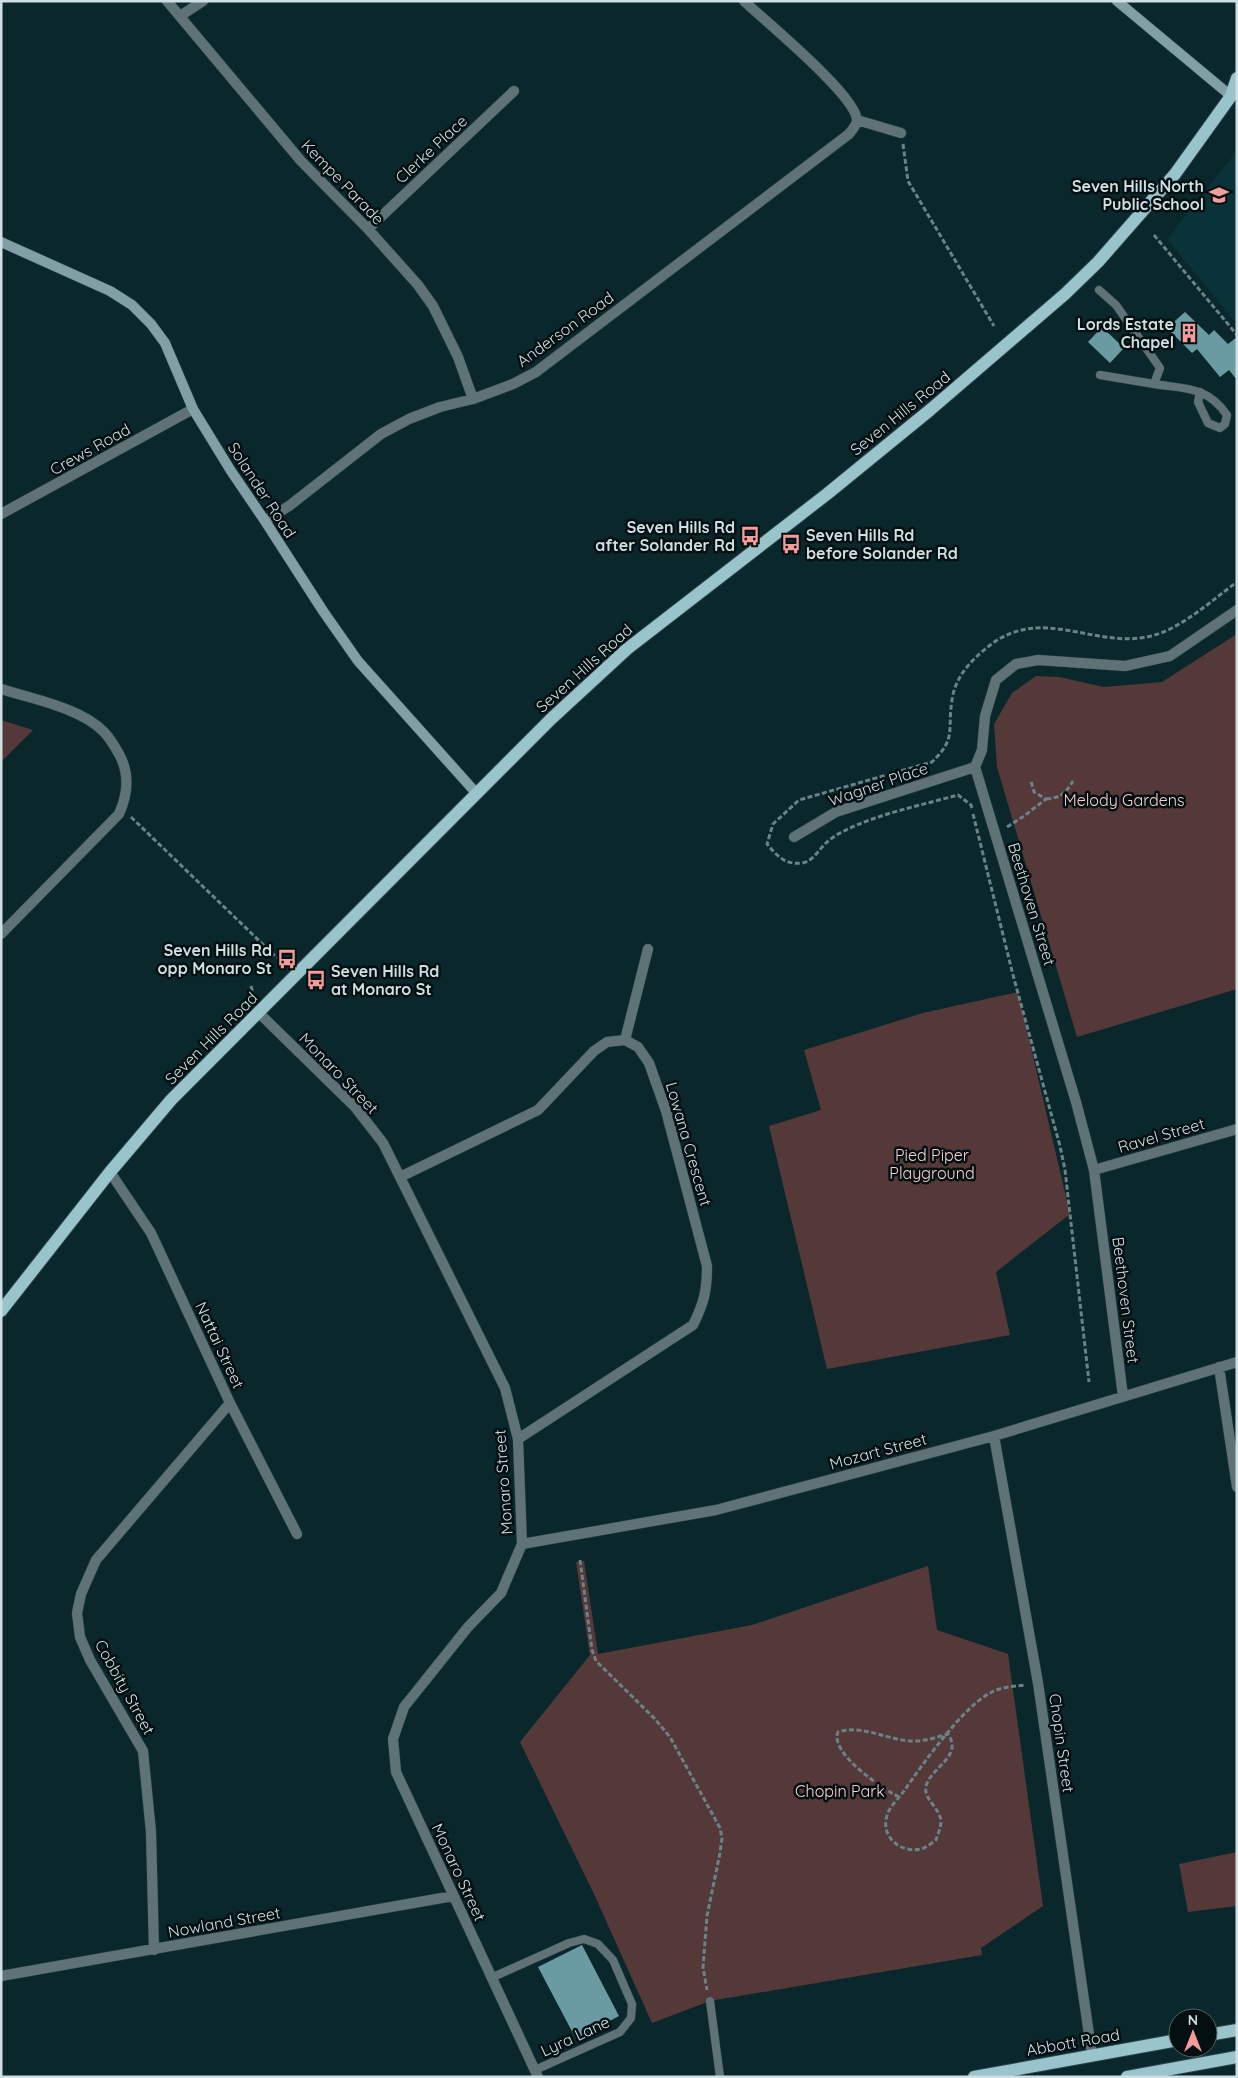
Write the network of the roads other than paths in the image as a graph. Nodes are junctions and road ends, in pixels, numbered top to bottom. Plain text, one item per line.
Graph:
1 (166, 1) edge
2 (203, 1) edge
3 (744, 1) edge
4 (1117, 1) edge
5 (180, 16) junction
6 (1237, 78) edge
7 (514, 91) dead end
8 (1234, 94) edge
9 (857, 120) junction
10 (901, 133) road end
11 (368, 229) junction
12 (1, 242) edge
13 (1099, 290) dead end
14 (1100, 375) dead end
15 (1154, 384) junction
16 (1200, 392) junction
17 (473, 399) junction
18 (193, 409) junction
19 (1, 514) edge
20 (265, 521) junction
21 (1237, 610) edge
22 (1, 689) edge
23 (975, 768) junction
24 (476, 794) junction
25 (794, 837) dead end
26 (1, 934) edge
27 (648, 949) dead end
28 (259, 1013) junction
29 (625, 1040) junction
30 (1237, 1129) edge
31 (1094, 1170) junction
32 (110, 1172) junction
33 (400, 1177) junction
34 (1, 1311) edge
35 (1237, 1362) edge
36 (1219, 1367) junction
37 (1122, 1396) junction
38 (230, 1403) junction
39 (994, 1436) junction
40 (518, 1439) junction
41 (1237, 1487) edge
42 (297, 1534) dead end
43 (522, 1544) junction
44 (453, 1896) junction
45 (154, 1950) junction
46 (1, 1976) edge
47 (491, 1978) junction
48 (710, 2001) road end
49 (1237, 2030) edge
50 (1218, 2033) edge
51 (1168, 2042) edge
52 (1092, 2055) junction
53 (1237, 2057) edge
54 (537, 2073) edge
55 (720, 2077) edge
56 (974, 2077) edge
57 (1127, 2077) edge

1 - 5 street, Kempe Parade
2 - 5 street
3 - 9 street
4 - 8 street
5 - 11 street, Kempe Parade
6 - 8 main road, Seven Hills Road
7 - 11 street, Clerke Place
8 - 24 main road, Seven Hills Road
9 - 10 street
9 - 17 street, Anderson Road
11 - 17 street, Kempe Parade
12 - 18 street, Solander Road
13 - 15 lane
14 - 15 lane
15 - 16 lane
16 - 16 lane
17 - 20 street, Anderson Road
18 - 19 street, Crews Road
18 - 20 street, Solander Road
20 - 24 street, Solander Road
21 - 23 street
22 - 26 street
23 - 25 street, Wagner Place
23 - 31 street, Beethoven Street
24 - 28 main road, Seven Hills Road
27 - 29 street
28 - 32 main road, Seven Hills Road
28 - 33 street, Monaro Street
29 - 33 street
29 - 40 street, Lowana Crescent
30 - 31 street, Ravel Street
31 - 37 street, Beethoven Street
32 - 34 main road, Seven Hills Road
32 - 38 street, Nattai Street
33 - 40 street, Monaro Street
35 - 36 street, Mozart Street
36 - 37 street, Mozart Street
36 - 41 street
37 - 39 street, Mozart Street
38 - 42 street, Nattai Street
38 - 45 street, Cobbity Street
39 - 43 street, Mozart Street
39 - 52 street, Chopin Street
40 - 43 street, Monaro Street
43 - 44 street, Monaro Street
44 - 45 street, Nowland Street
44 - 47 street, Monaro Street
45 - 46 street, Nowland Street
47 - 54 street, Monaro Street
47 - 54 lane, Lyra Lane
48 - 55 lane
49 - 50 main road
51 - 52 main road, Abbott Road
52 - 56 main road, Abbott Road
53 - 57 main road

